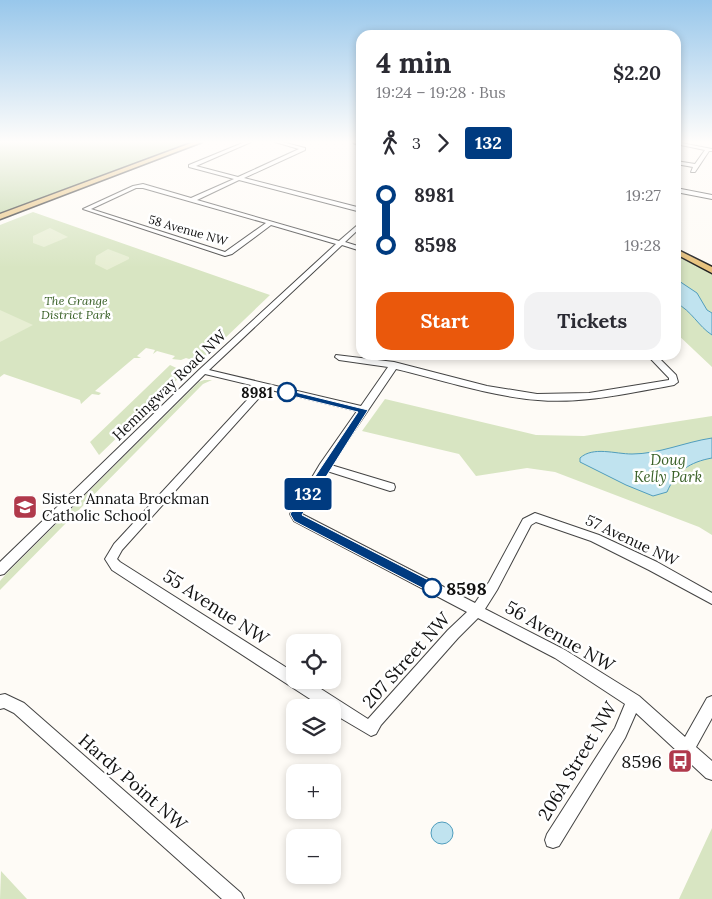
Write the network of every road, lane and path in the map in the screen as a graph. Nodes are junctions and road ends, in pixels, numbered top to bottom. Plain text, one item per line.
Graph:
1 (89, 184) edge
2 (226, 184) edge
3 (257, 184) edge
4 (681, 191) edge
5 (712, 197) edge
6 (192, 200) junction
7 (356, 209) edge
8 (0, 217) edge
9 (270, 223) junction
10 (356, 228) edge
11 (338, 243) junction
12 (356, 248) edge
13 (681, 254) edge
14 (712, 270) edge
15 (339, 358) dead end
16 (657, 360) edge
17 (394, 366) junction
18 (203, 371) junction
19 (264, 387) junction
20 (364, 410) junction
21 (324, 467) junction
22 (390, 487) dead end
23 (535, 517) joint
24 (0, 570) edge
25 (712, 599) edge
26 (477, 611) junction
27 (634, 701) junction
28 (0, 702) edge
29 (712, 703) edge
30 (371, 729) joint
31 (688, 747) junction
32 (712, 772) edge
33 (553, 840) dead end
34 (235, 899) edge

1 - 8 main road
2 - 6 street
3 - 7 street
4 - 5 street
6 - 9 street
6 - 9 street, 58 Avenue NW
9 - 11 street
10 - 11 street, Hemingway Road NW
11 - 12 street
11 - 18 street, Hemingway Road NW
13 - 14 main road
15 - 17 street
16 - 17 street
17 - 20 street
18 - 19 street
18 - 24 street, Hemingway Road NW
19 - 20 street
19 - 30 street, 55 Avenue NW
20 - 21 street
21 - 22 street
21 - 26 street, 56 Avenue NW
23 - 25 street, 57 Avenue NW
23 - 26 street, 207 Street NW
26 - 27 street, 56 Avenue NW
26 - 30 street, 207 Street NW
27 - 31 street, 56 Avenue NW
27 - 33 street, 206A Street NW
28 - 34 street, Hardy Point NW
29 - 31 street
31 - 32 street, 56 Avenue NW

